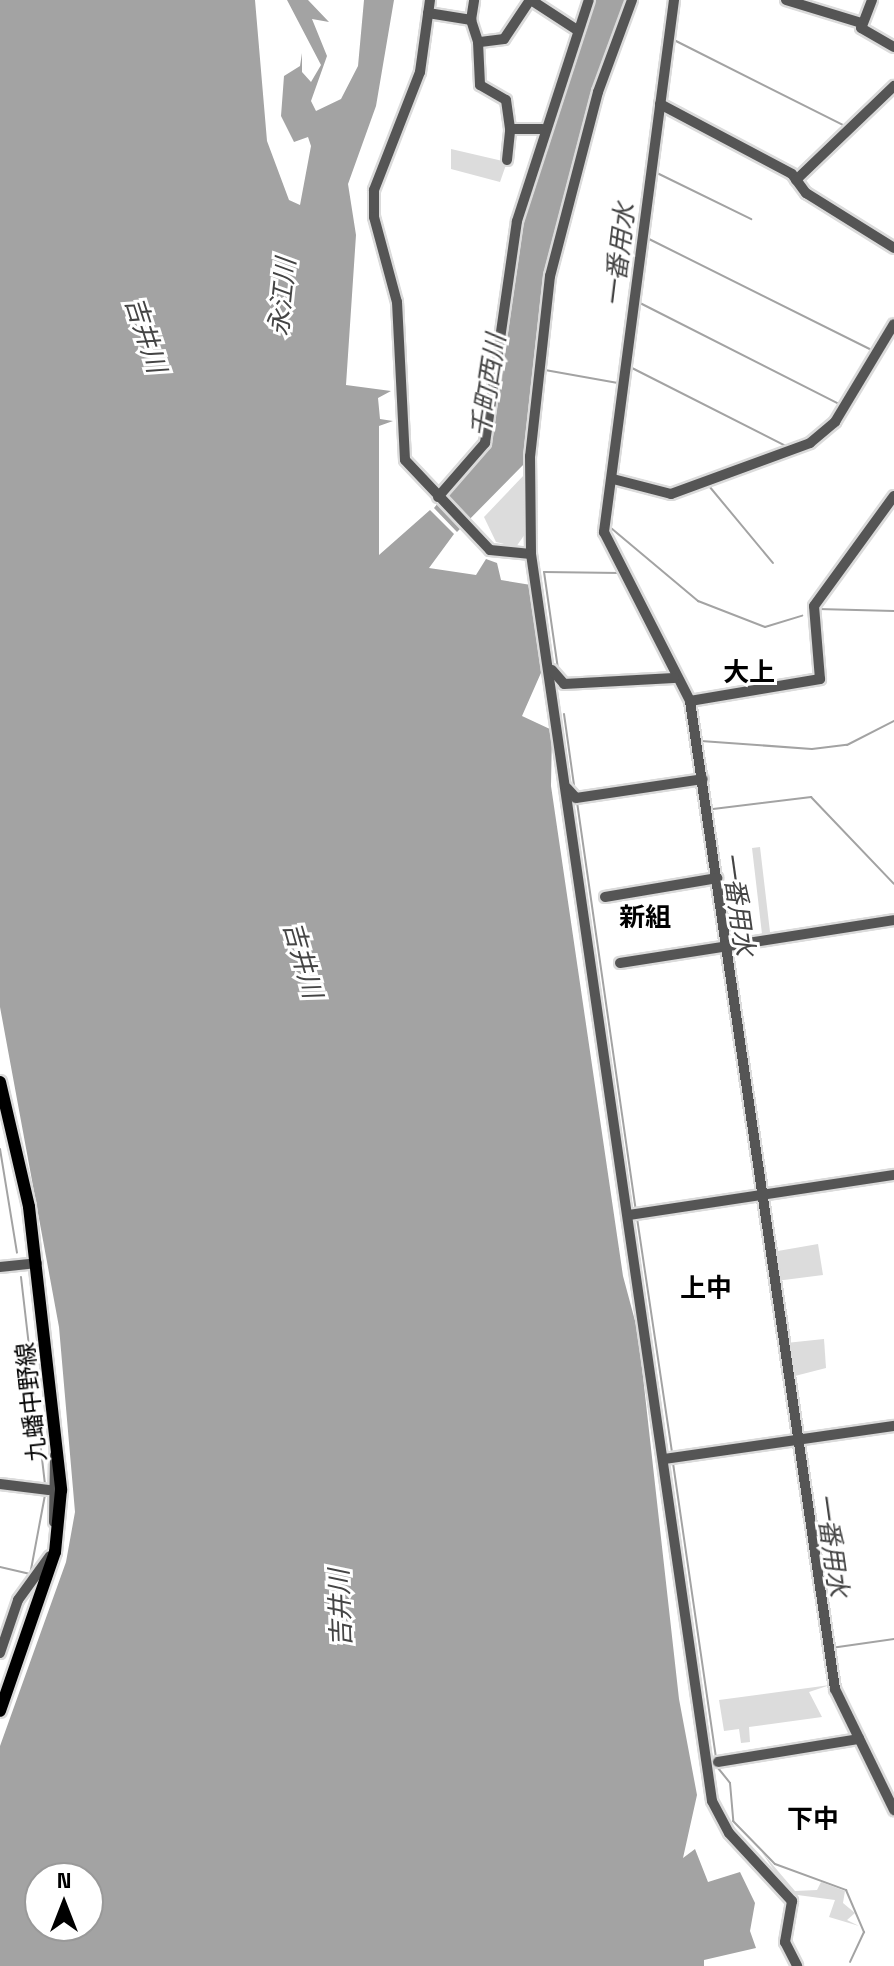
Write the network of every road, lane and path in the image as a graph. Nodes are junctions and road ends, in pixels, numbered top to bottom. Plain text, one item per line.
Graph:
1 (430, 0) edge
2 (474, 0) edge
3 (531, 0) edge
4 (589, 0) edge
5 (632, 0) edge
6 (674, 0) edge
7 (786, 0) edge
8 (872, 0) edge
9 (428, 13) junction
10 (471, 20) junction
11 (861, 24) junction
12 (577, 30) junction
13 (478, 42) junction
14 (894, 47) edge
15 (894, 86) edge
16 (660, 104) junction
17 (510, 129) junction
18 (542, 129) junction
19 (507, 160) dead end
20 (796, 180) junction
21 (894, 248) edge
22 (894, 324) edge
23 (612, 482) junction
24 (894, 496) edge
25 (438, 497) junction
26 (531, 554) junction
27 (551, 669) junction
28 (674, 678) junction
29 (688, 699) junction
30 (701, 780) junction
31 (566, 786) junction
32 (715, 878) junction
33 (605, 897) dead end
34 (894, 920) edge
35 (725, 946) junction
36 (620, 963) dead end
37 (0, 1082) edge
38 (894, 1175) edge
39 (761, 1195) junction
40 (634, 1214) junction
41 (37, 1263) junction
42 (0, 1267) edge
43 (894, 1426) edge
44 (796, 1440) junction
45 (60, 1442) junction
46 (669, 1459) junction
47 (0, 1484) edge
48 (49, 1490) junction
49 (58, 1533) junction
50 (55, 1552) junction
51 (0, 1653) edge
52 (0, 1711) edge
53 (857, 1739) junction
54 (718, 1762) dead end
55 (894, 1810) edge
56 (797, 1966) edge

1 - 9 street
2 - 10 street
3 - 12 street
3 - 13 street
4 - 12 street
5 - 26 street
6 - 16 street
7 - 11 street
8 - 11 street
9 - 10 street
9 - 25 street
10 - 13 street
11 - 14 street
12 - 18 street
13 - 17 street
15 - 20 street
16 - 20 street
16 - 23 street
17 - 18 street
17 - 19 street
18 - 25 street
20 - 21 street
22 - 23 street
23 - 28 street
24 - 29 street
25 - 26 street
26 - 27 street
27 - 28 street
27 - 31 street
28 - 29 street
29 - 30 street
30 - 31 street
30 - 32 street
31 - 40 street
32 - 33 street
32 - 35 street
34 - 35 street
35 - 36 street
35 - 39 street
37 - 41 main road, 九蟠中野線
38 - 39 street
39 - 40 street
39 - 44 street
40 - 46 street
41 - 42 street
41 - 45 main road, 九蟠中野線
43 - 44 street
44 - 46 street
44 - 53 street
45 - 48 street
45 - 49 main road, 九蟠中野線
46 - 56 street
47 - 48 street
48 - 49 street
49 - 50 main road, 九蟠中野線
50 - 51 street
50 - 52 main road, 九蟠中野線
53 - 54 street
53 - 55 street

